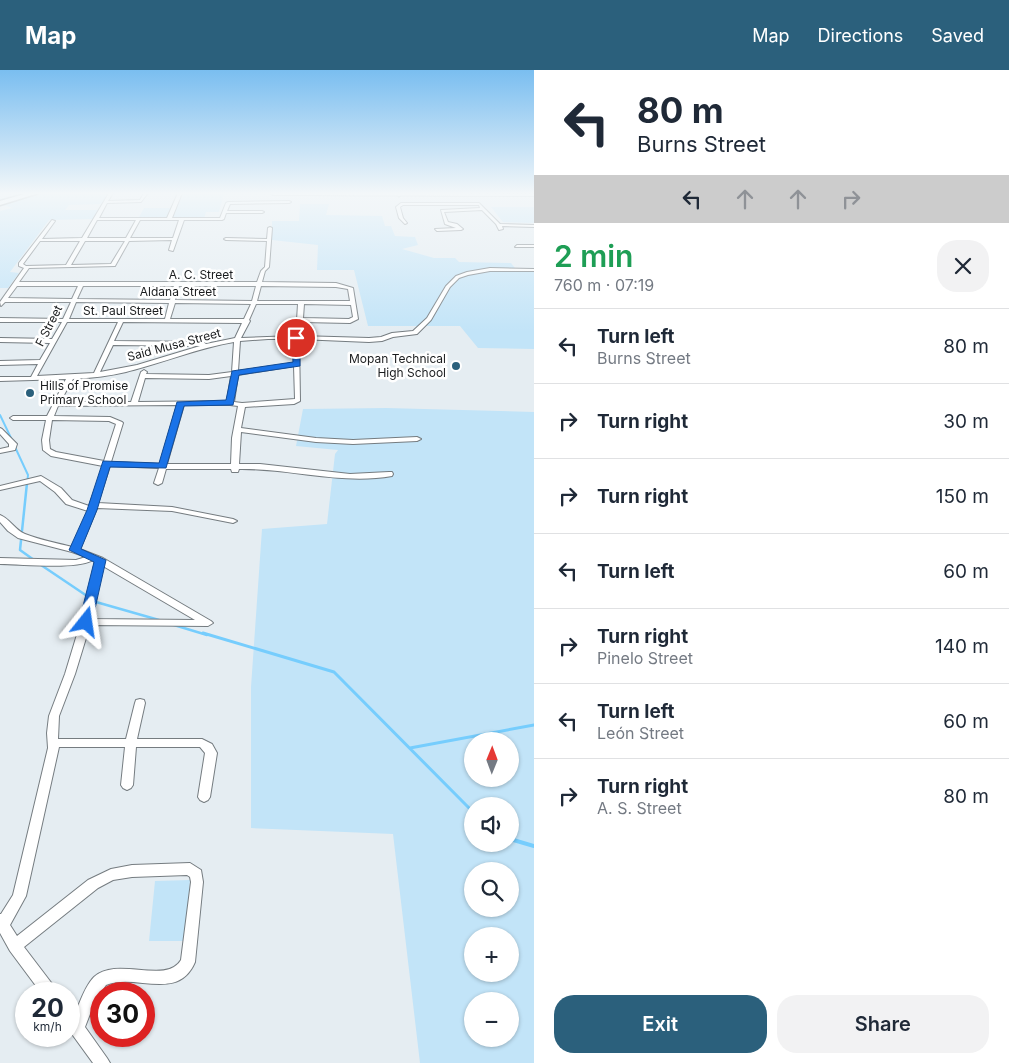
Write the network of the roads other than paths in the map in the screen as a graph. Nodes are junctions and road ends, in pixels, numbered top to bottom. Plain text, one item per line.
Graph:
1 (69, 239) edge
2 (84, 239) edge
3 (128, 239) edge
4 (174, 239) edge
5 (241, 239) edge
6 (40, 240) joint
7 (269, 240) joint
8 (517, 246) dead end
9 (534, 246) edge
10 (171, 250) dead end
11 (68, 266) junction
12 (27, 268) junction
13 (534, 270) edge
14 (14, 284) junction
15 (81, 284) junction
16 (258, 285) junction
17 (177, 286) junction
18 (74, 301) junction
19 (2, 302) edge
20 (174, 302) junction
21 (254, 303) junction
22 (301, 303) junction
23 (353, 303) junction
24 (0, 320) edge
25 (300, 320) junction
26 (65, 321) junction
27 (121, 321) junction
28 (167, 321) junction
29 (247, 321) junction
30 (296, 338) junction
31 (0, 340) edge
32 (237, 340) junction
33 (54, 341) junction
34 (111, 343) junction
35 (208, 345) junction
36 (43, 362) junction
37 (0, 364) edge
38 (144, 364) junction
39 (297, 364) junction
40 (235, 373) junction
41 (96, 374) junction
42 (71, 376) junction
43 (144, 376) junction
44 (34, 377) junction
45 (0, 379) edge
46 (230, 403) junction
47 (56, 404) junction
48 (134, 404) junction
49 (180, 404) junction
50 (242, 406) junction
51 (13, 418) dead end
52 (49, 419) junction
53 (0, 430) edge
54 (239, 430) junction
55 (417, 439) dead end
56 (0, 451) edge
57 (106, 464) junction
58 (163, 466) junction
59 (235, 468) junction
60 (389, 474) dead end
61 (158, 483) dead end
62 (0, 488) edge
63 (93, 507) junction
64 (0, 516) edge
65 (233, 521) dead end
66 (75, 550) junction
67 (96, 559) junction
68 (0, 561) edge
69 (86, 622) junction
70 (140, 703) dead end
71 (54, 743) junction
72 (131, 743) junction
73 (127, 785) dead end
74 (204, 797) dead end
75 (2, 922) edge
76 (15, 946) junction
77 (42, 982) edge
78 (80, 1012) edge
79 (80, 1033) edge
80 (102, 1063) edge

1 - 6 street
2 - 11 street
3 - 11 street
4 - 10 street
5 - 7 street
6 - 12 street
7 - 16 street
8 - 9 street
11 - 12 street
12 - 14 street
13 - 30 street, Said Musa Street
14 - 15 street, A. C. Street
14 - 19 street
15 - 17 street, A. C. Street
15 - 18 street, F Street
16 - 17 street, A. C. Street
16 - 21 street
16 - 23 street, A. C. Street
17 - 20 street
18 - 19 street, Aldana Street
18 - 20 street, Aldana Street
18 - 26 street, F Street
20 - 21 street, Aldana Street
20 - 28 street
21 - 22 street, Aldana Street
21 - 29 street
22 - 23 street, Aldana Street
22 - 25 street
23 - 25 street
24 - 26 street, St. Paul Street
25 - 30 street
26 - 27 street, St. Paul Street
26 - 33 street, F Street
27 - 28 street, St. Paul Street
27 - 34 street
28 - 29 street, St. Paul Street
29 - 32 street
30 - 32 street, Said Musa Street
30 - 39 street
31 - 33 street
32 - 35 street, Said Musa Street
32 - 40 street
33 - 36 street, F Street
34 - 35 street
34 - 41 street
35 - 38 street, Said Musa Street
36 - 37 street
36 - 44 street, F Street
38 - 41 street, Said Musa Street
38 - 43 street
39 - 40 street
39 - 50 street
40 - 43 street
40 - 46 street
41 - 42 street, Said Musa Street
42 - 44 street, Said Musa Street
42 - 47 street
43 - 48 street
44 - 45 street, Said Musa Street
46 - 49 street
46 - 50 street
47 - 48 street
47 - 52 street
48 - 49 street
49 - 58 street
50 - 54 street
51 - 52 street
52 - 57 street
52 - 57 street
53 - 56 street
54 - 55 street
54 - 59 street
57 - 58 street
57 - 63 street
58 - 59 street
58 - 61 street
59 - 60 street
62 - 63 street
63 - 65 street
63 - 66 street
64 - 66 street
66 - 67 street
67 - 68 street
67 - 69 street
67 - 69 street
69 - 71 street
70 - 72 street
71 - 72 street
71 - 75 street
72 - 73 street
72 - 74 street
75 - 76 street
76 - 77 street
76 - 78 street
79 - 80 street

